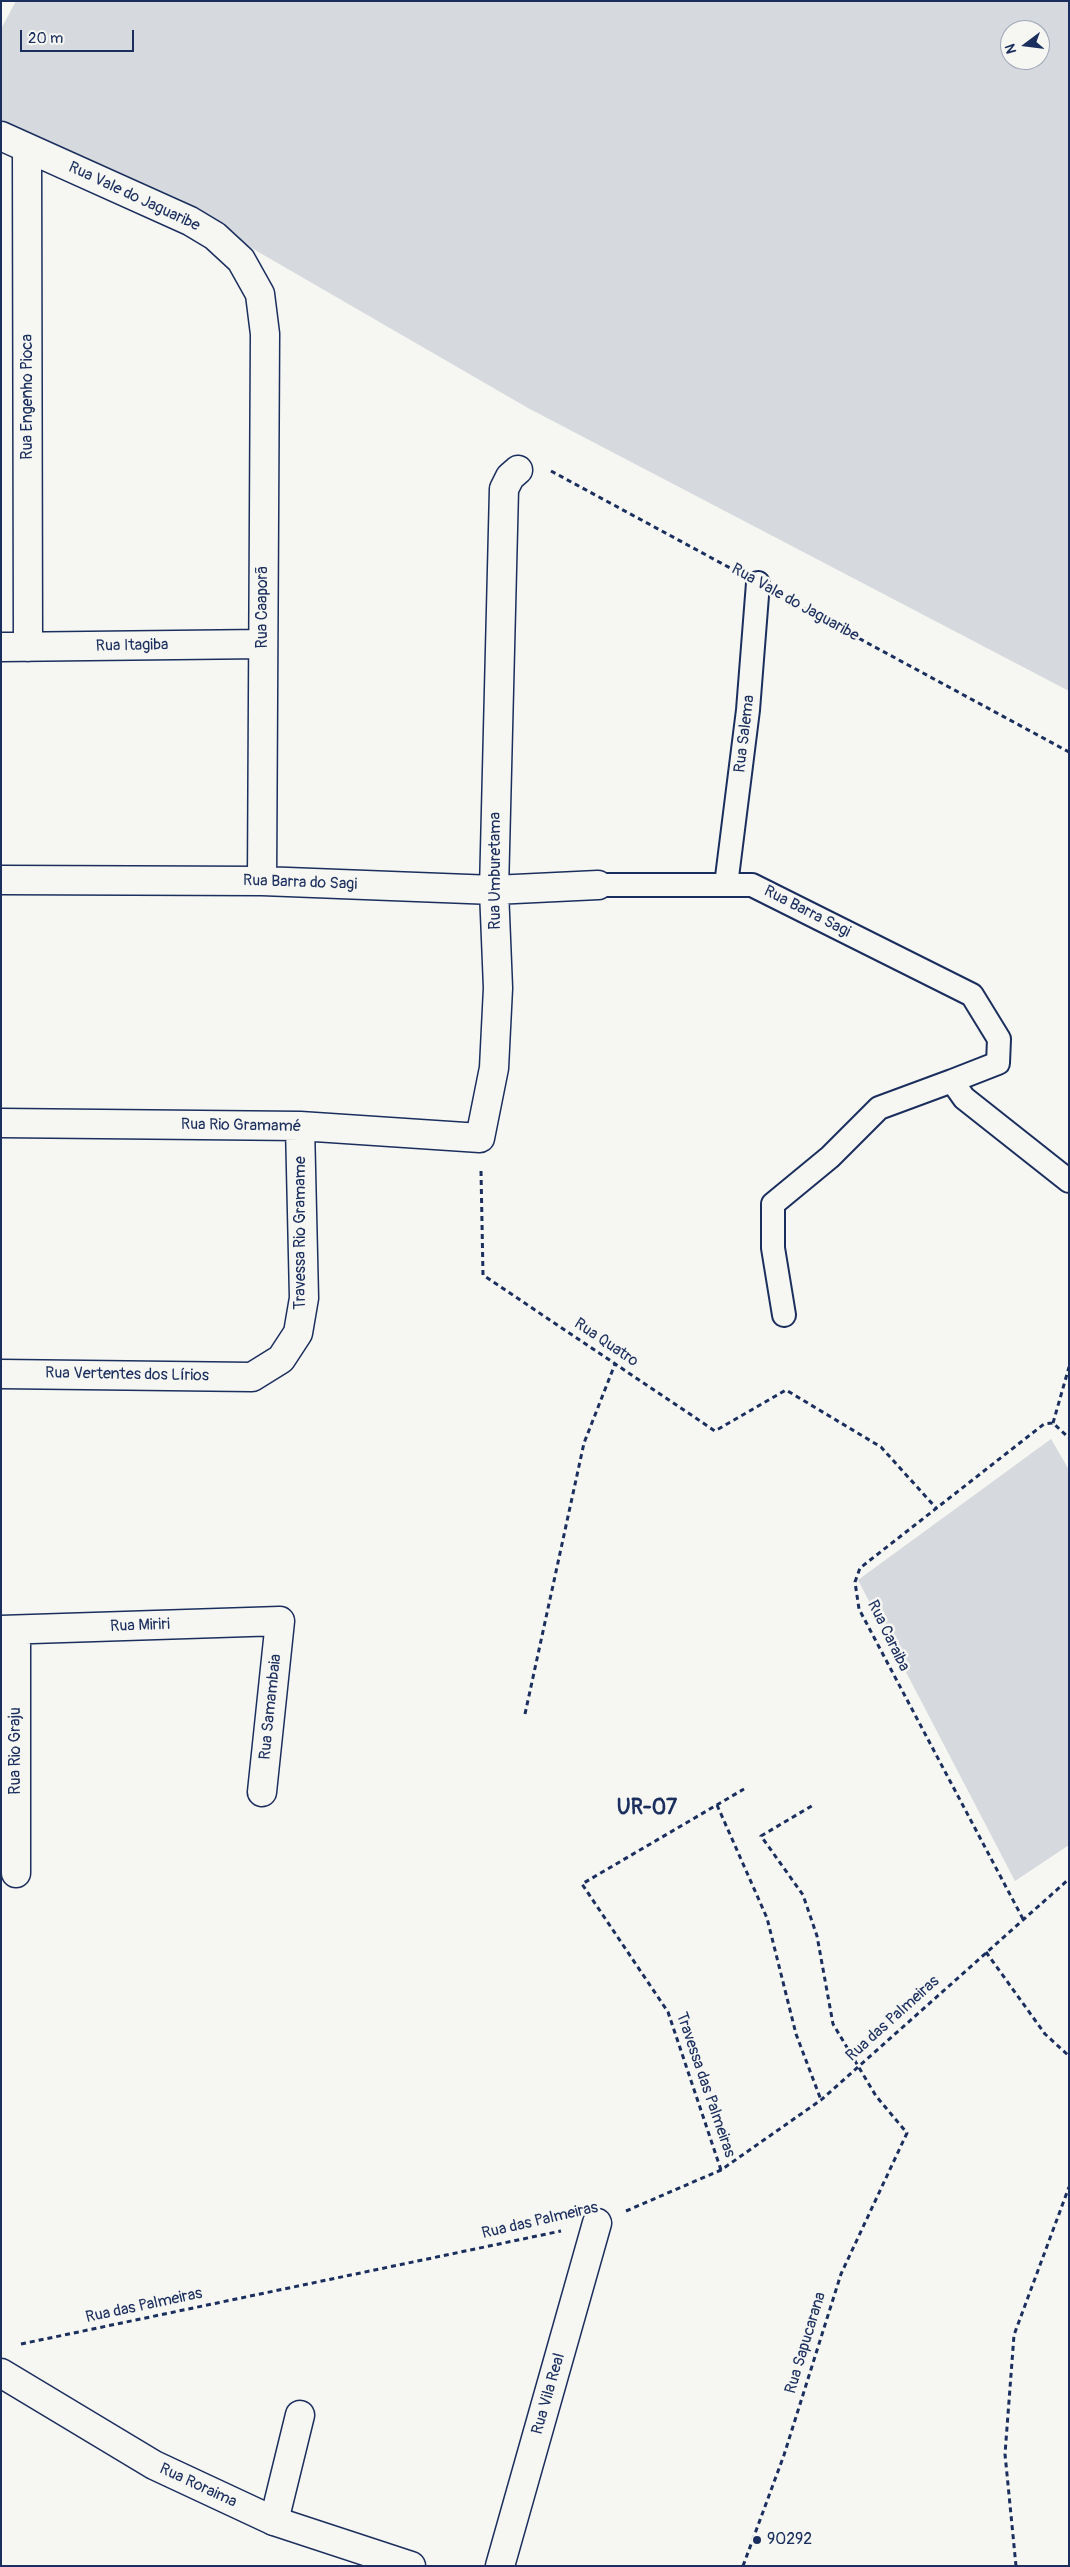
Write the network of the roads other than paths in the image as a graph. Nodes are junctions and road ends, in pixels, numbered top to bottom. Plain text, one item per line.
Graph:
1 (1, 136) edge
2 (27, 148) junction
3 (265, 334) joint
4 (518, 470) road end
5 (758, 583) road end
6 (263, 644) junction
7 (1, 647) edge
8 (28, 647) junction
9 (1, 880) edge
10 (262, 880) junction
11 (598, 885) joint
12 (726, 885) junction
13 (494, 890) junction
14 (952, 1081) junction
15 (1, 1123) edge
16 (300, 1126) junction
17 (480, 1138) joint
18 (1069, 1181) edge
19 (784, 1315) dead end
20 (1, 1374) edge
21 (252, 1377) joint
22 (280, 1621) joint
23 (9, 1630) edge
24 (262, 1792) dead end
25 (16, 1873) dead end
26 (597, 2223) road end
27 (1, 2373) edge
28 (300, 2415) dead end
29 (274, 2521) junction
30 (394, 2563) edge
31 (500, 2566) edge

1 - 2 street, Rua Vale do Jaguaribe
2 - 3 street, Rua Vale do Jaguaribe
2 - 8 street, Rua Engenho Pioca
3 - 6 street, Rua Caaporã
4 - 13 street, Rua Umburetama
5 - 12 lane, Rua Salema
6 - 8 street, Rua Itagiba
6 - 10 street, Rua Caaporã
7 - 8 street, Rua Itagiba
9 - 10 street, Rua Barra do Sagi
10 - 13 street, Rua Barra do Sagi
11 - 12 lane, Rua Barra Sagi
11 - 13 street, Rua Barra do Sagi
12 - 14 lane, Rua Barra Sagi
13 - 17 street, Rua Umburetama
14 - 18 lane
14 - 19 lane
15 - 16 street, Rua Rio Gramamé
16 - 17 street, Rua Rio Gramamé
16 - 21 street, Travessa Rio Gramame
20 - 21 street, Rua Vertentes dos Lírios
22 - 23 street, Rua Miriri
22 - 24 street, Rua Samambaia
23 - 25 street, Rua Rio Graju
26 - 31 street, Rua Vila Real
27 - 29 street, Rua Roraima
28 - 29 street
29 - 30 street, Rua Roraima

